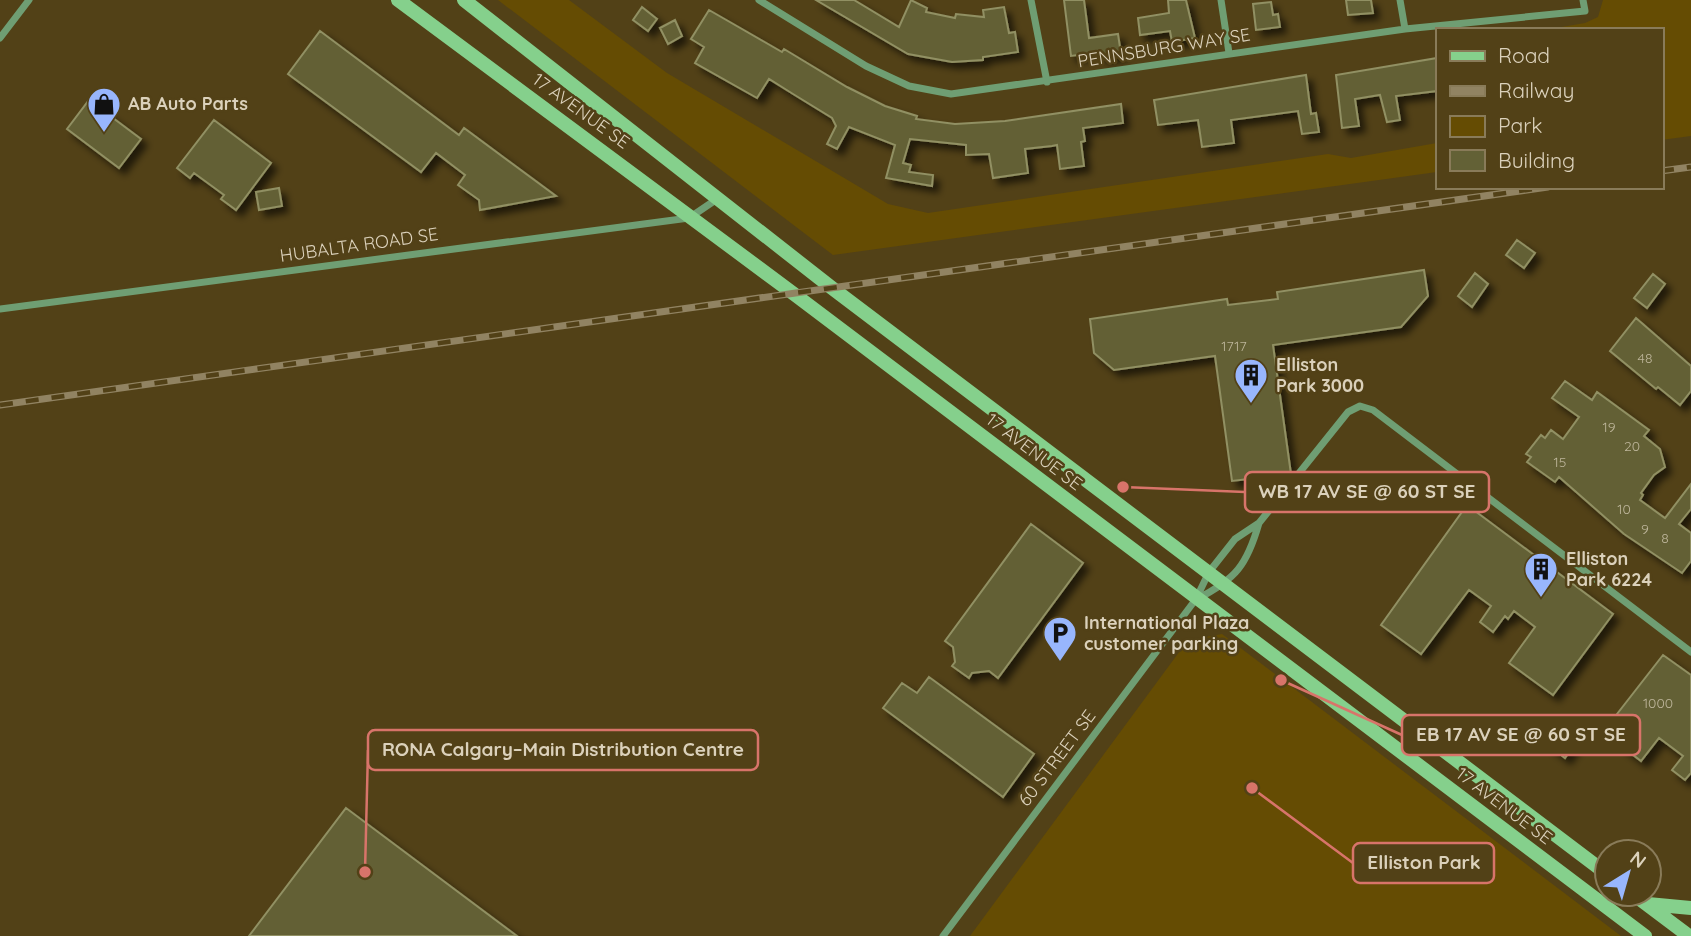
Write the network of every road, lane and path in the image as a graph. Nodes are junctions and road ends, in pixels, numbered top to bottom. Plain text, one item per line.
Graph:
1 (29, 0) edge
2 (398, 0) edge
3 (464, 0) edge
4 (759, 0) edge
5 (1031, 0) edge
6 (1221, 0) edge
7 (1400, 0) edge
8 (1583, 0) edge
9 (1405, 29) junction
10 (0, 38) edge
11 (1229, 53) junction
12 (1047, 82) junction
13 (717, 199) junction
14 (689, 218) junction
15 (0, 309) edge
16 (1259, 523) junction
17 (1209, 572) junction
18 (1227, 584) junction
19 (1196, 599) junction
20 (1691, 652) edge
21 (1593, 863) edge
22 (1663, 905) edge
23 (1652, 908) edge
24 (1691, 908) edge
25 (943, 936) edge
26 (1646, 936) edge
27 (1689, 936) edge

1 - 10 street
2 - 14 main road, 17 AVENUE SE
3 - 13 main road, 17 AVENUE SE
4 - 12 street, PENNSBURG WAY SE
5 - 12 street
6 - 11 street
7 - 9 street
8 - 9 street, PENNSBURG WAY SE
9 - 11 street, PENNSBURG WAY SE
11 - 12 street, PENNSBURG WAY SE
13 - 14 street, HUBALTA ROAD SE
13 - 17 main road, 17 AVENUE SE
14 - 15 street, HUBALTA ROAD SE
14 - 19 main road, 17 AVENUE SE
16 - 17 street, 60 STREET SE
16 - 18 street, 60 STREET SE
16 - 20 street, 60 STREET SE
17 - 18 main road, 17 AVENUE SE
17 - 19 street, 60 STREET SE
18 - 19 street, 60 STREET SE
18 - 21 main road, 17 AVENUE SE
19 - 25 street, 60 STREET SE
19 - 26 main road, 17 AVENUE SE
22 - 24 main road
23 - 27 main road

